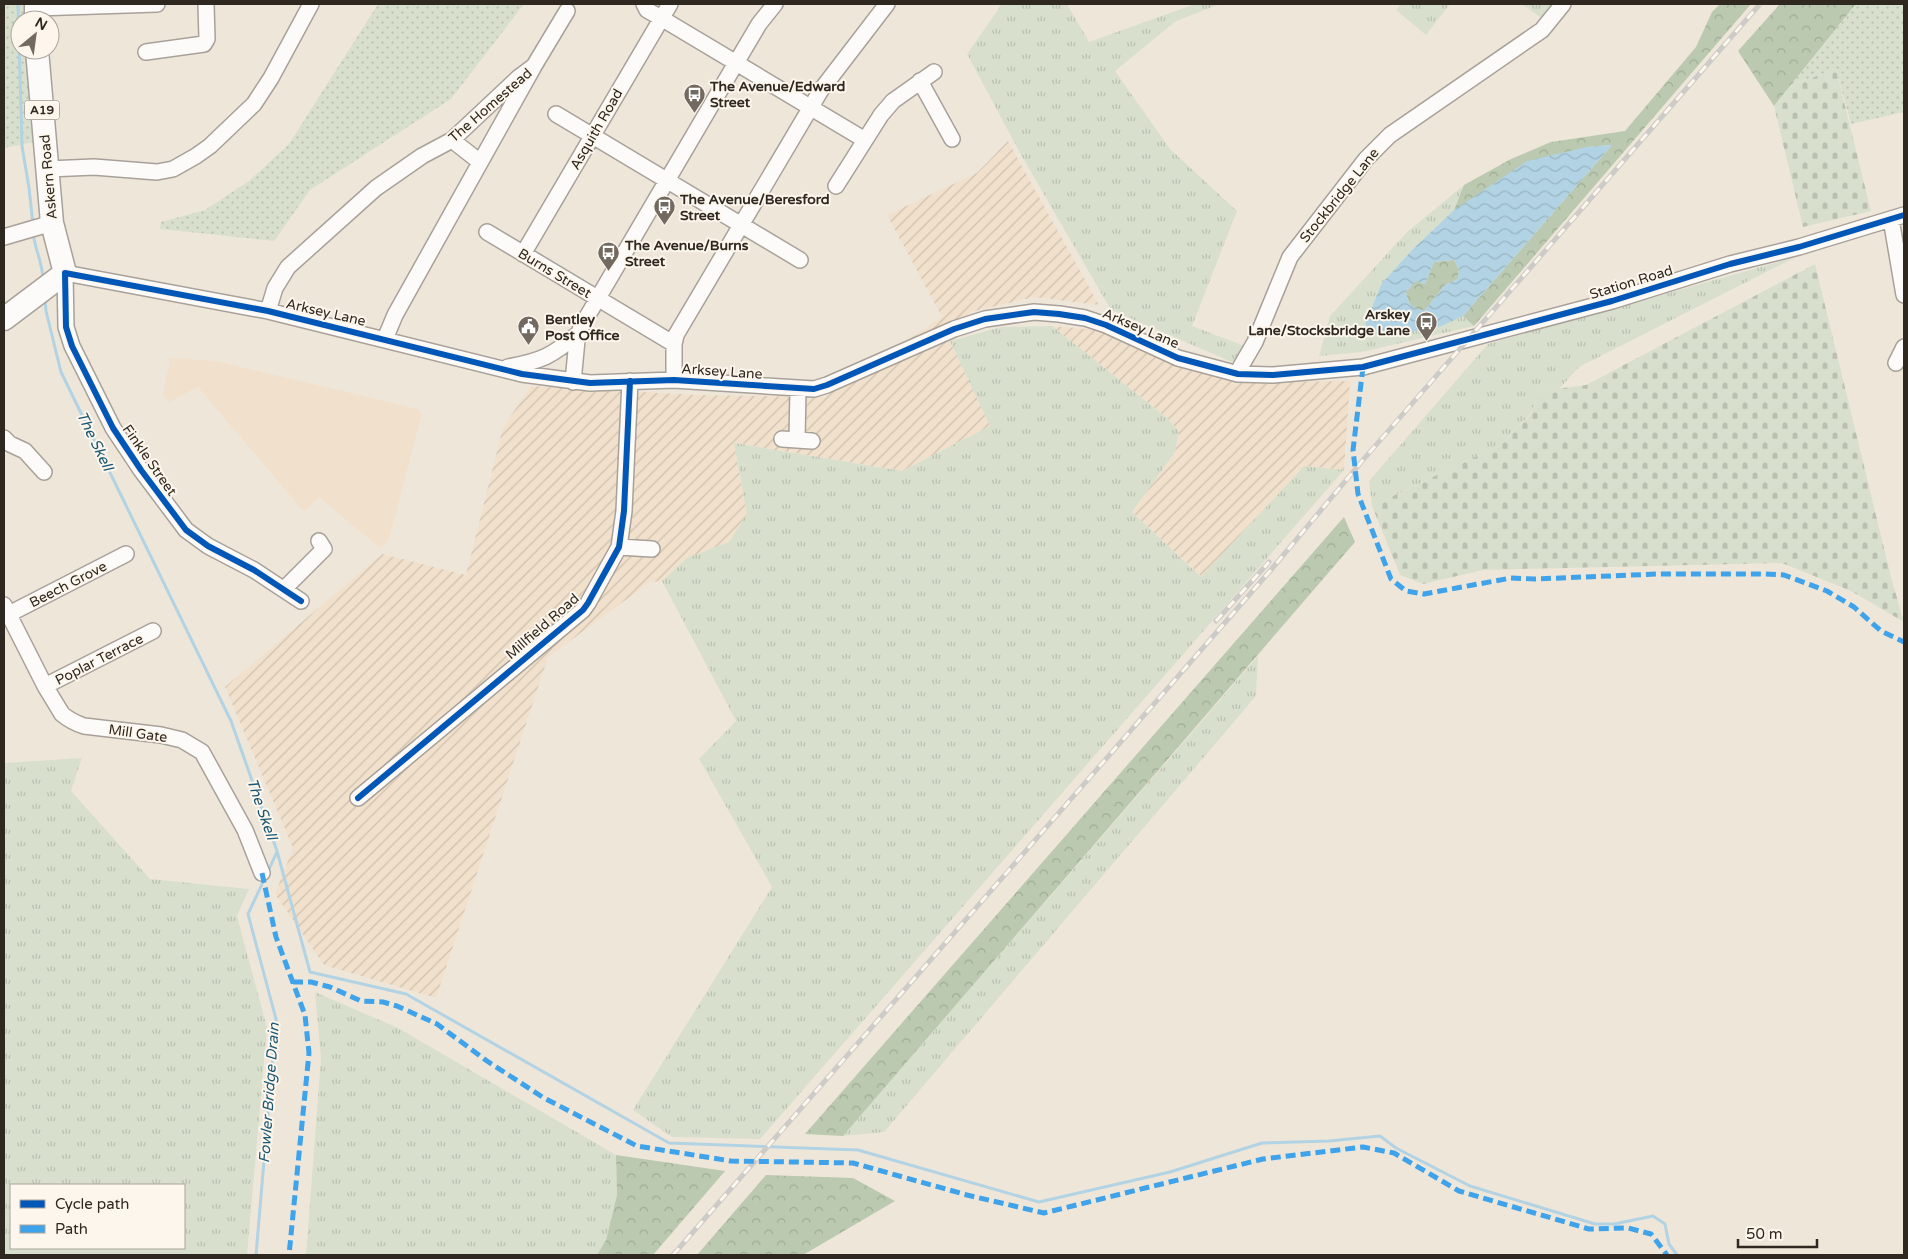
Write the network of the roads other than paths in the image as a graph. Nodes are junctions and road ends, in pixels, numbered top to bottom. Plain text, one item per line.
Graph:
1 (157, 4) edge
2 (206, 4) edge
3 (312, 4) edge
4 (644, 4) edge
5 (670, 4) edge
6 (775, 4) edge
7 (887, 4) edge
8 (1563, 4) edge
9 (53, 10) edge
10 (567, 11) dead end
11 (661, 18) junction
12 (146, 52) dead end
13 (38, 60) edge
14 (736, 62) junction
15 (534, 66) junction
16 (934, 72) dead end
17 (920, 82) junction
18 (811, 107) junction
19 (556, 114) dead end
20 (592, 136) junction
21 (952, 139) dead end
22 (452, 140) junction
23 (865, 140) junction
24 (480, 162) junction
25 (48, 169) junction
26 (667, 181) junction
27 (836, 186) dead end
28 (1898, 217) edge
29 (46, 224) junction
30 (741, 224) junction
31 (487, 232) dead end
32 (4, 237) edge
33 (523, 254) junction
34 (800, 260) dead end
35 (50, 284) junction
36 (1904, 295) edge
37 (598, 299) junction
38 (268, 311) junction
39 (4, 319) edge
40 (579, 333) junction
41 (385, 339) junction
42 (674, 344) junction
43 (1904, 347) edge
44 (1896, 363) dead end
45 (1363, 367) joint
46 (501, 369) junction
47 (1238, 374) junction
48 (674, 380) junction
49 (630, 381) junction
50 (573, 382) junction
51 (798, 388) junction
52 (4, 438) edge
53 (797, 440) dead end
54 (44, 472) dead end
55 (326, 546) dead end
56 (619, 547) junction
57 (652, 548) dead end
58 (126, 554) dead end
59 (284, 589) junction
60 (301, 601) dead end
61 (6, 610) edge
62 (153, 631) dead end
63 (45, 686) junction
64 (358, 798) dead end
65 (262, 873) dead end

1 - 9 street
2 - 12 street
3 - 25 street
4 - 11 street
5 - 11 street, Asquith Road
6 - 14 street
7 - 18 street
8 - 47 street, Stockbridge Lane
10 - 15 street
11 - 14 street
11 - 20 street, Asquith Road
13 - 25 highway, Askern Road / A19
14 - 18 street
14 - 26 street
15 - 22 street, The Homestead
15 - 24 street, The Homestead
16 - 17 street
17 - 21 street
17 - 23 street
18 - 23 street
18 - 30 street
19 - 20 street
20 - 26 street
20 - 33 street, Asquith Road
22 - 24 street
22 - 38 street, The Homestead
23 - 27 street
24 - 41 street, The Homestead
25 - 29 highway, Askern Road / A19
26 - 30 street
26 - 37 street
28 - 36 street
28 - 45 street, Station Road
29 - 32 street
29 - 35 highway, Askern Road / A19
30 - 34 street
30 - 42 street
31 - 33 street, Burns Street
33 - 37 street, Burns Street
35 - 38 street, Arksey Lane
35 - 39 highway
35 - 59 street, Finkle Street
37 - 40 street
37 - 42 street, Burns Street
38 - 41 street, Arksey Lane
40 - 46 street
40 - 50 street
41 - 46 street, Arksey Lane
42 - 48 street
43 - 44 street
45 - 47 street, Arksey Lane
46 - 50 street, Arksey Lane
47 - 51 street, Arksey Lane
48 - 49 street, Arksey Lane
48 - 51 street, Arksey Lane
49 - 50 street, Arksey Lane
49 - 56 street, Millfield Road
51 - 53 street
52 - 54 street
55 - 59 street
56 - 57 street
56 - 64 street, Millfield Road
58 - 61 street, Beech Grove
59 - 60 street, Finkle Street
61 - 63 street, Mill Gate
62 - 63 street, Poplar Terrace
63 - 65 street, Mill Gate

